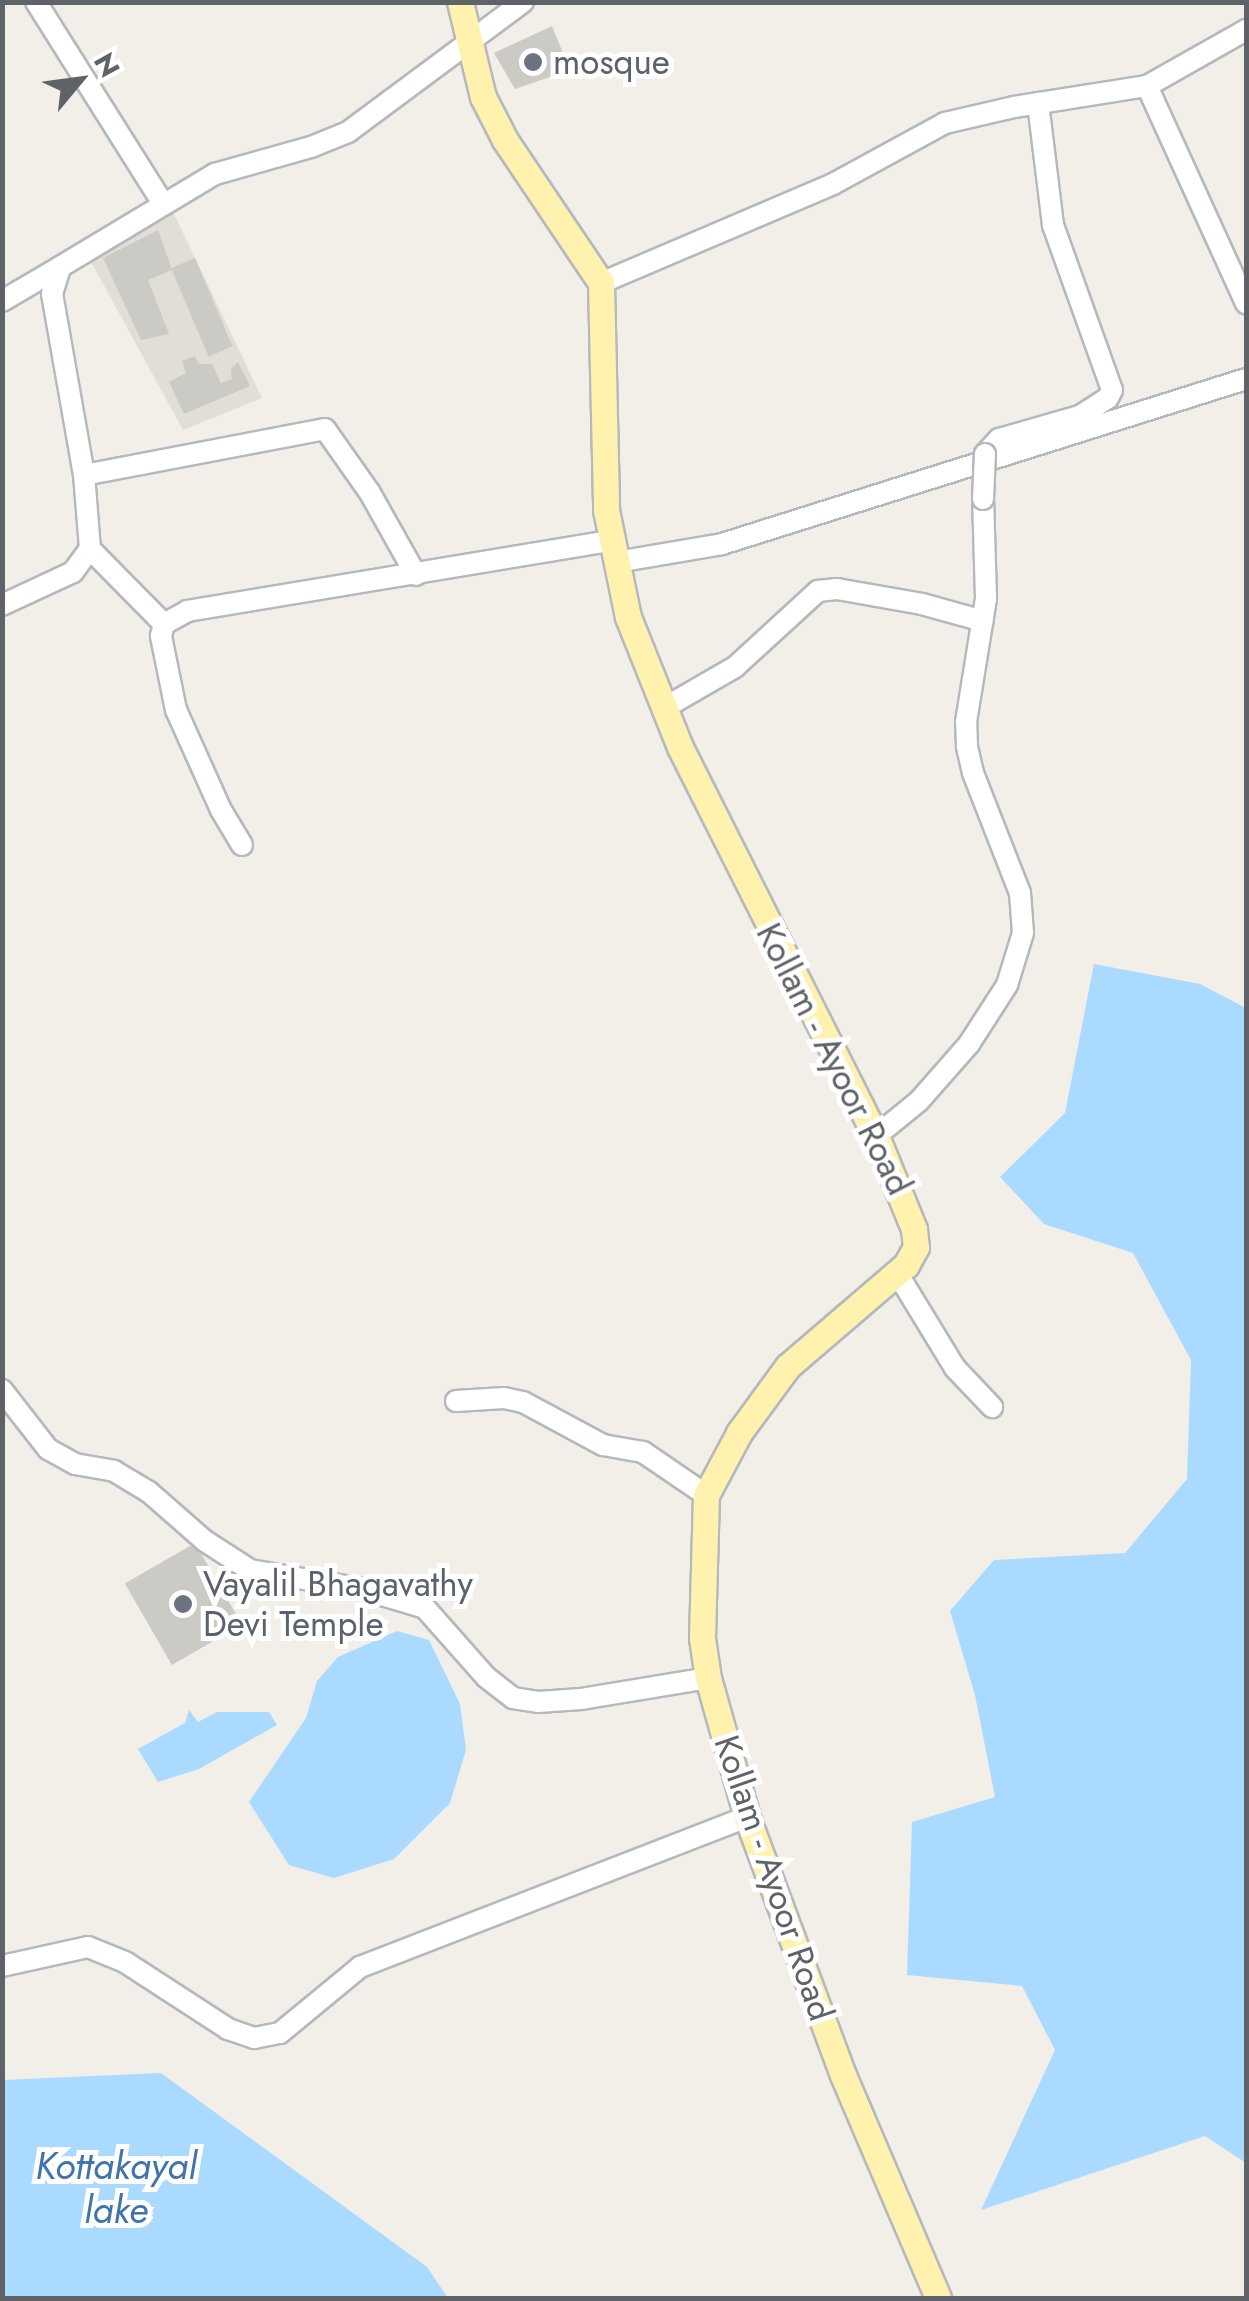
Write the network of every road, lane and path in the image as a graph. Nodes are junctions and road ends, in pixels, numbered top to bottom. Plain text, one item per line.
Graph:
1 (36, 2) edge
2 (460, 2) edge
3 (523, 2) edge
4 (1246, 30) edge
5 (468, 43) junction
6 (1147, 86) junction
7 (1038, 104) junction
8 (164, 204) junction
9 (60, 267) junction
10 (601, 283) junction
11 (2, 301) edge
12 (1246, 303) edge
13 (1246, 379) edge
14 (84, 475) junction
15 (90, 549) junction
16 (614, 552) junction
17 (416, 575) junction
18 (2, 604) edge
19 (984, 621) junction
20 (164, 624) junction
21 (664, 708) junction
22 (242, 845) dead end
23 (876, 1136) junction
24 (897, 1273) junction
25 (2, 1390) edge
26 (456, 1401) dead end
27 (992, 1407) dead end
28 (706, 1496) junction
29 (708, 1678) junction
30 (746, 1817) junction
31 (2, 1966) edge
32 (938, 2298) edge

1 - 8 street
2 - 5 main road
3 - 5 street
4 - 6 street
5 - 8 street
5 - 10 main road
6 - 7 street
6 - 12 street
7 - 10 street
7 - 19 street, bridge
8 - 9 street
9 - 11 street
9 - 14 street
10 - 16 main road, Kollam - Ayoor Road
13 - 16 street
14 - 15 street
14 - 17 street
15 - 18 street
15 - 20 street
16 - 17 street
16 - 21 main road, Kollam - Ayoor Road
17 - 20 street
19 - 21 street
19 - 23 street
20 - 22 street
21 - 23 main road, Kollam - Ayoor Road
23 - 24 main road, Kollam - Ayoor Road
24 - 27 street
24 - 28 main road, Kollam - Ayoor Road
25 - 29 street
26 - 28 street
28 - 29 main road, Kollam - Ayoor Road
29 - 30 main road, Kollam - Ayoor Road
30 - 31 street
30 - 32 main road, Kollam - Ayoor Road

